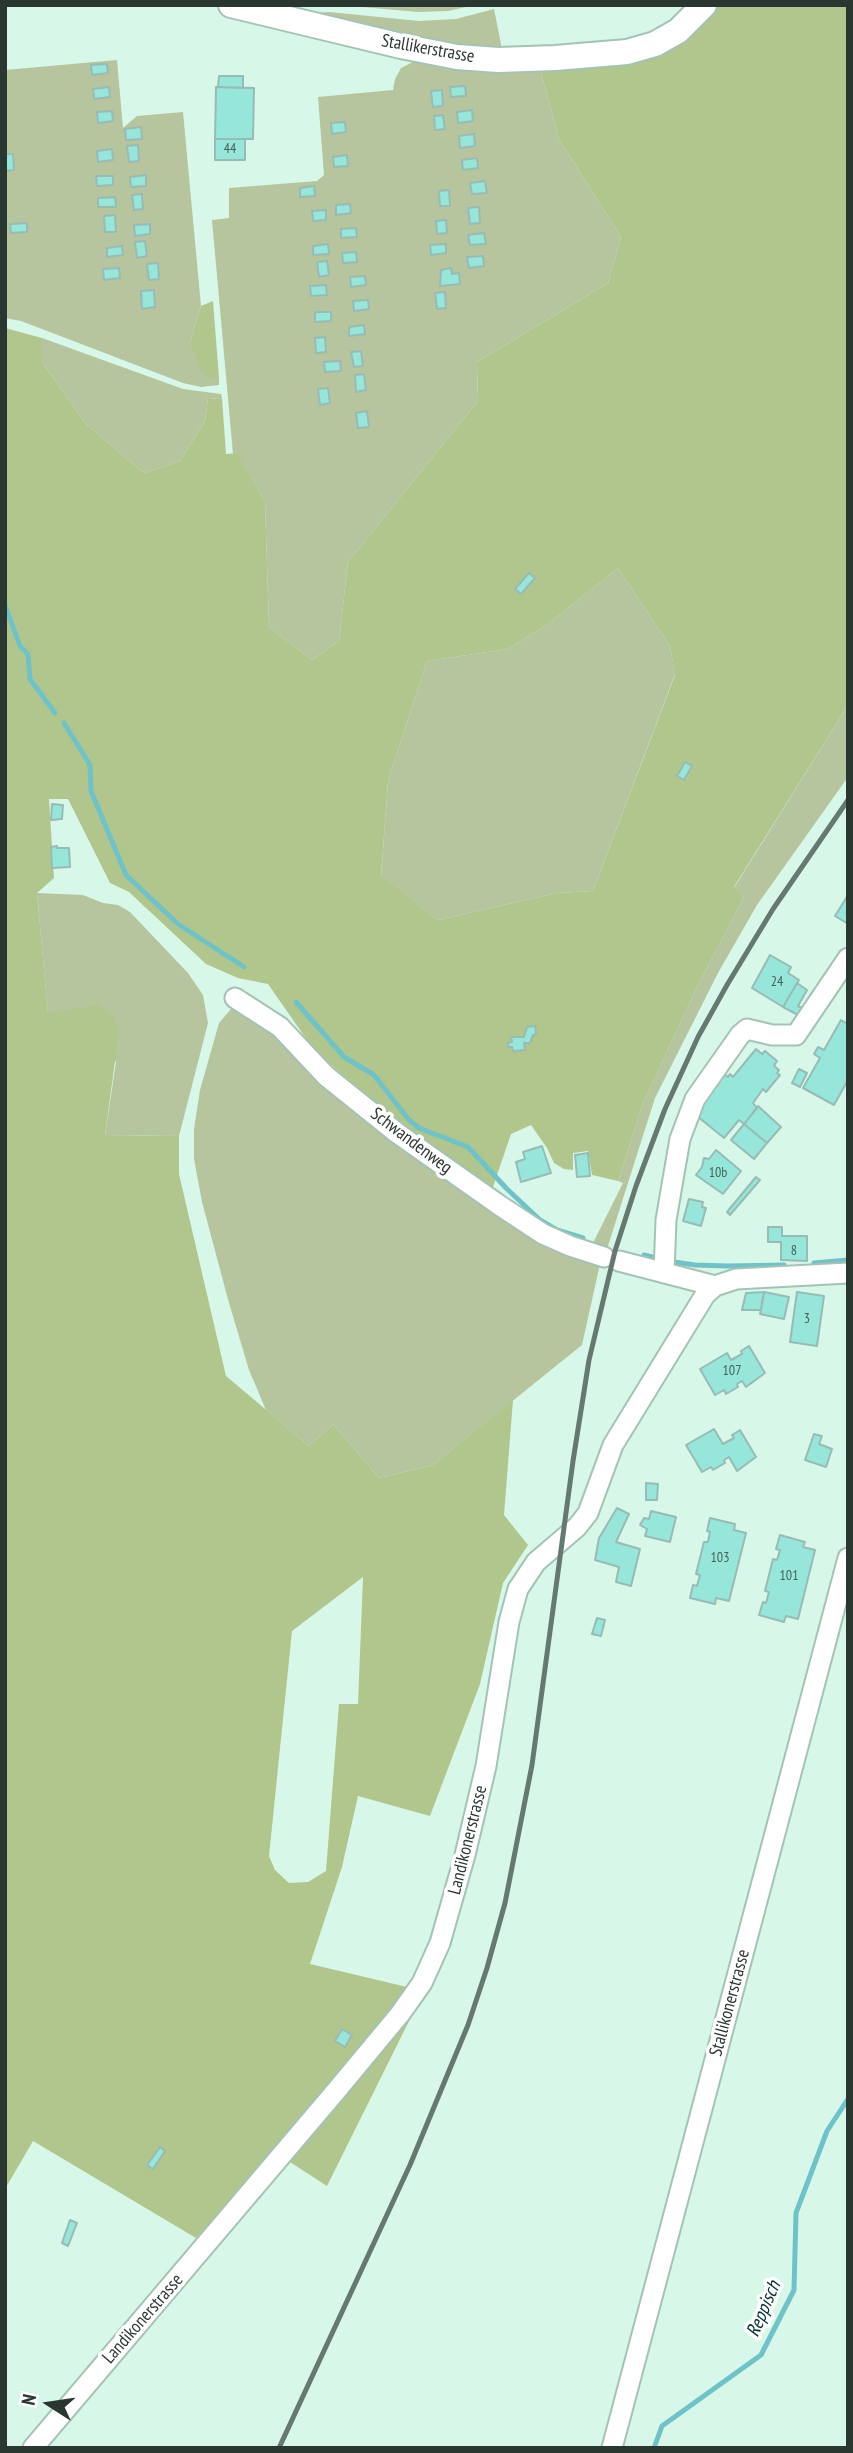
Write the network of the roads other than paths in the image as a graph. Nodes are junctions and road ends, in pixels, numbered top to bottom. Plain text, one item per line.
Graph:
1 (232, 5) edge
2 (704, 5) edge
3 (848, 958) edge
4 (235, 998) dead end
5 (664, 1273) junction
6 (848, 1273) edge
7 (715, 1286) junction
8 (848, 1558) edge
9 (33, 2448) edge
10 (612, 2448) edge

1 - 2 main road, Stallikerstrasse
3 - 5 street
4 - 5 street, Schwandenweg
5 - 7 street, Schwandenweg
6 - 7 street
7 - 9 street, Landikonerstrasse
8 - 10 street, Stallikonerstrasse

